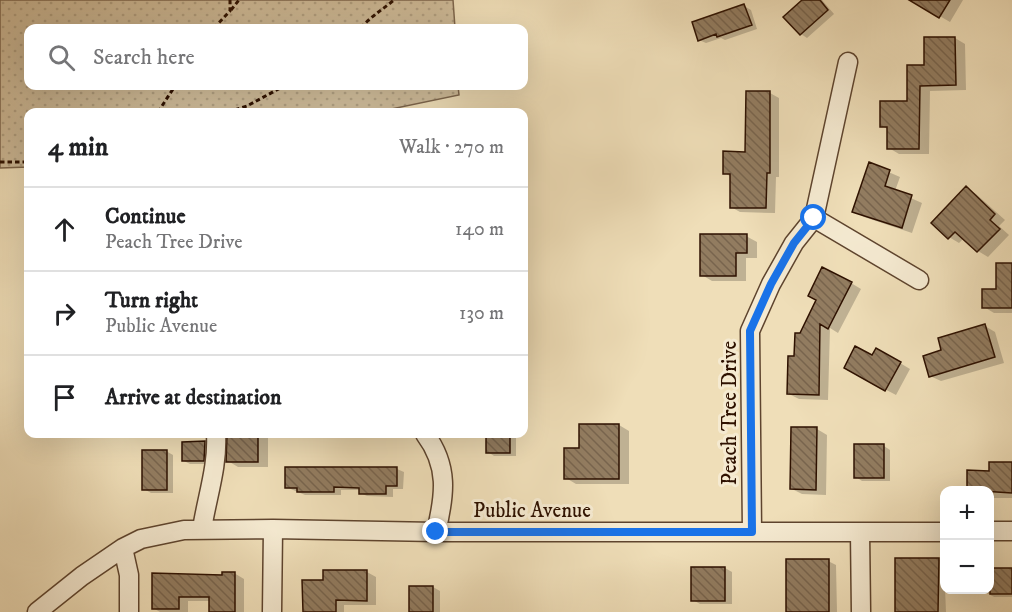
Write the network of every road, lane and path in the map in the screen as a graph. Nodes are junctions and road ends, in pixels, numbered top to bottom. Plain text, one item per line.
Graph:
1 (230, 0) edge
2 (239, 0) edge
3 (394, 0) edge
4 (230, 11) junction
5 (218, 24) edge
6 (364, 24) edge
7 (848, 62) dead end
8 (172, 90) edge
9 (277, 90) edge
10 (161, 108) edge
11 (241, 108) edge
12 (0, 162) edge
13 (24, 162) edge
14 (814, 218) junction
15 (919, 280) dead end
16 (216, 438) edge
17 (429, 438) edge
18 (202, 529) junction
19 (273, 529) junction
20 (940, 531) edge
21 (994, 531) edge
22 (1012, 531) edge
23 (436, 532) junction
24 (752, 532) junction
25 (860, 532) junction
26 (123, 548) junction
27 (37, 612) edge
28 (129, 612) edge
29 (272, 612) edge
30 (861, 612) edge

1 - 4 path
2 - 4 path
3 - 6 path
4 - 5 path
7 - 14 street, Peach Tree Drive
8 - 10 path
9 - 11 path
12 - 13 path
14 - 15 street
14 - 24 street, Peach Tree Drive
16 - 18 street
17 - 23 street
18 - 19 street, Public Avenue
18 - 26 street, Public Avenue
19 - 23 street, Public Avenue
19 - 29 street
20 - 25 street, Public Avenue
21 - 22 street
23 - 24 street, Public Avenue
24 - 25 street, Public Avenue
25 - 30 street
26 - 27 street, Public Avenue
26 - 28 street

